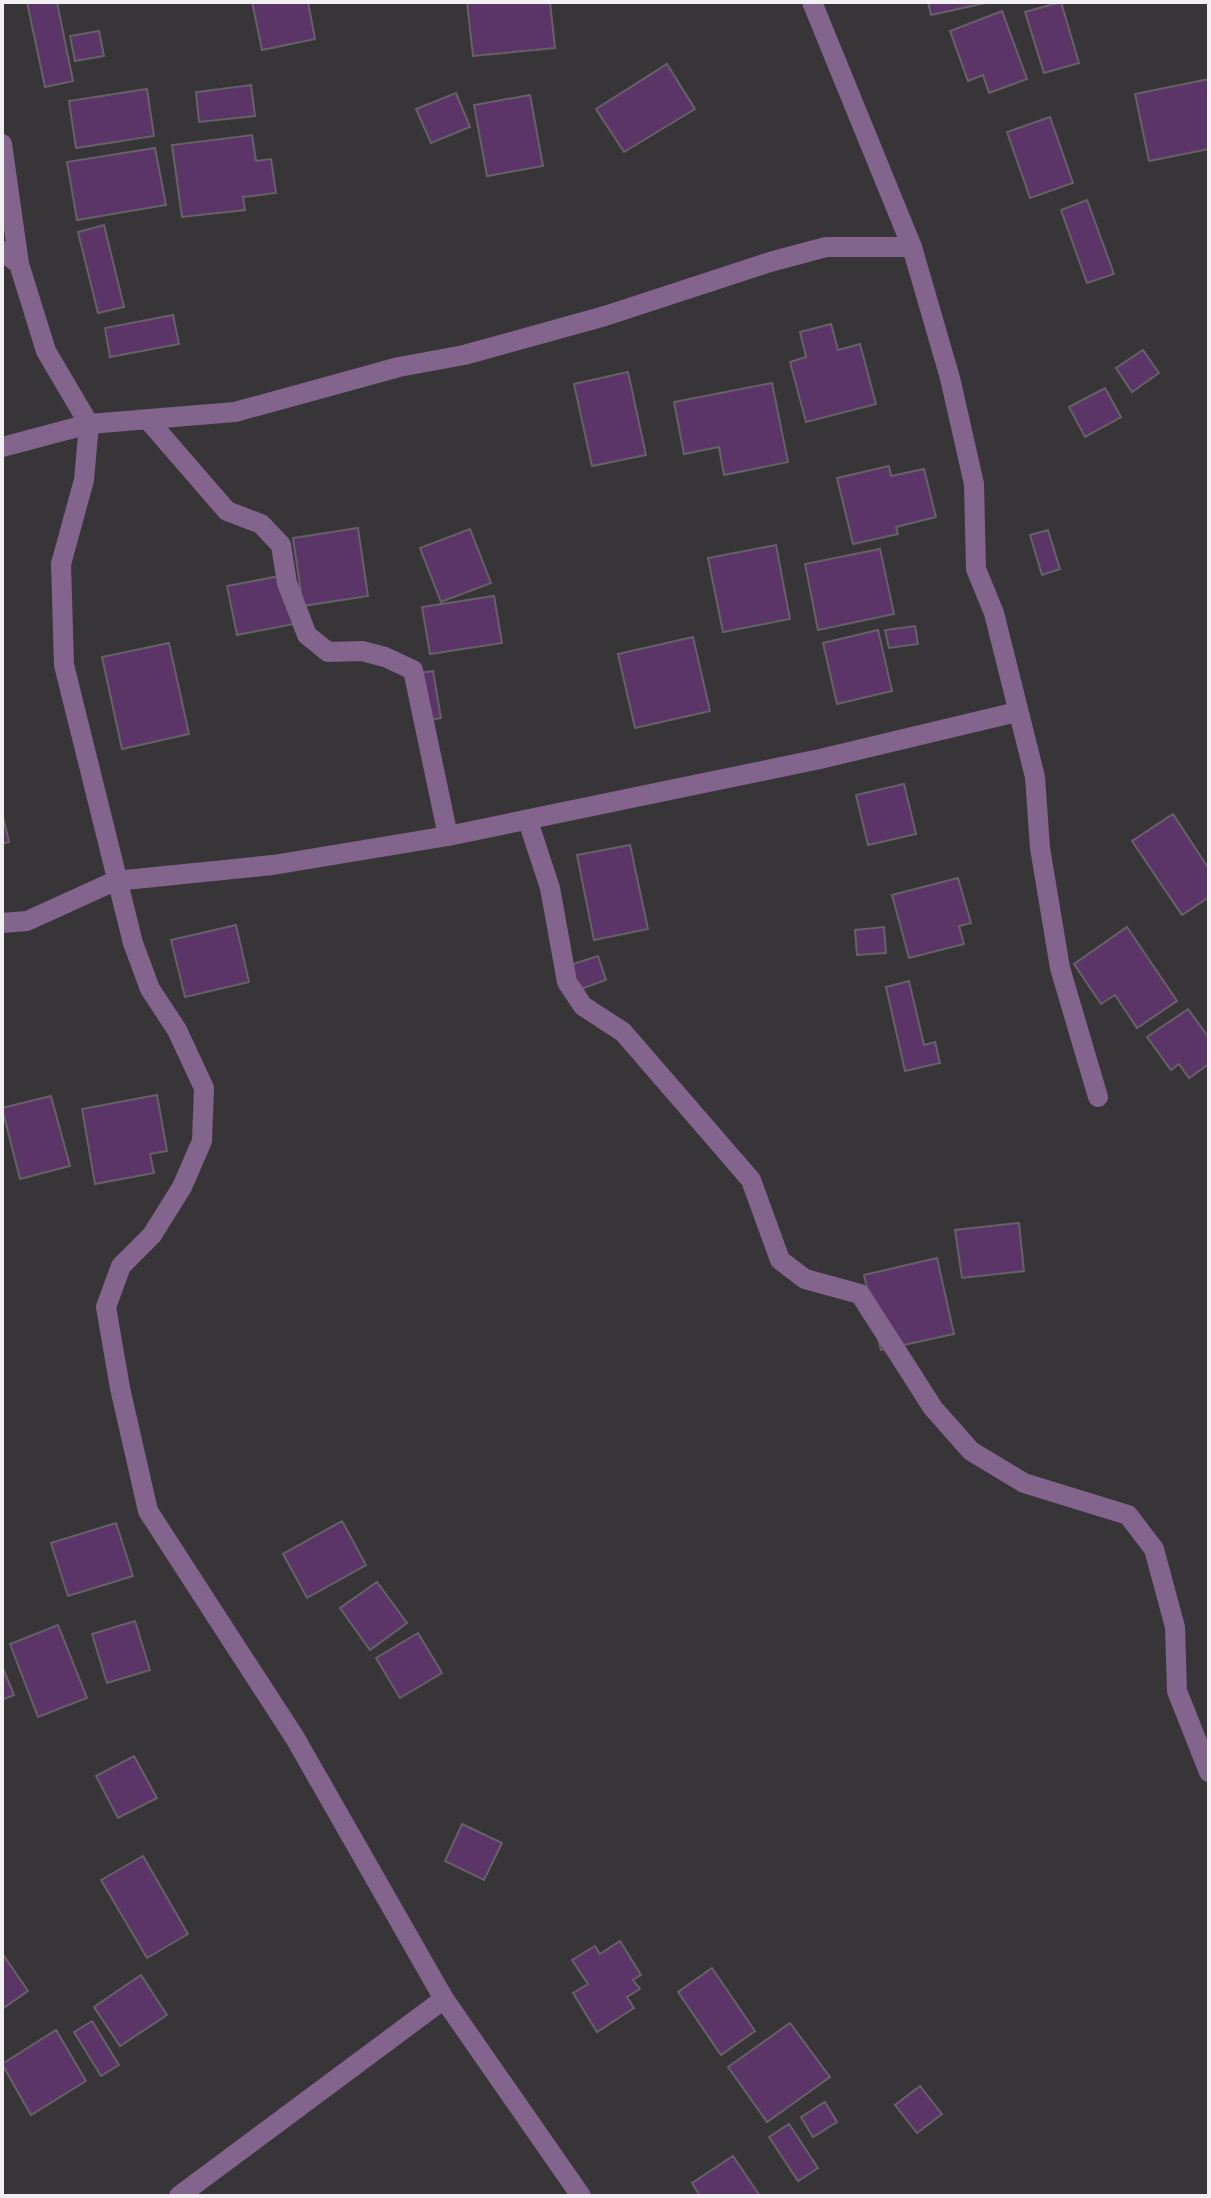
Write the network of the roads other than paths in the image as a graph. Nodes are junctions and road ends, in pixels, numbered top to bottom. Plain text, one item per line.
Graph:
1 (812, 2) edge
2 (2, 144) edge
3 (912, 247) junction
4 (2, 251) edge
5 (19, 264) junction
6 (149, 421) junction
7 (89, 424) junction
8 (2, 447) edge
9 (1017, 712) junction
10 (528, 821) junction
11 (448, 836) junction
12 (115, 881) junction
13 (2, 923) edge
14 (1098, 1097) dead end
15 (1209, 1772) edge
16 (444, 1999) junction
17 (179, 2196) edge
18 (581, 2196) edge

1 - 3 street
2 - 5 street
3 - 6 street
3 - 9 street
4 - 5 street
5 - 7 street
6 - 7 street
6 - 11 street
7 - 8 street
7 - 12 street
9 - 10 street
9 - 14 street
10 - 11 street
10 - 15 street
11 - 12 street
12 - 13 street
12 - 16 street
16 - 17 street
16 - 18 street

